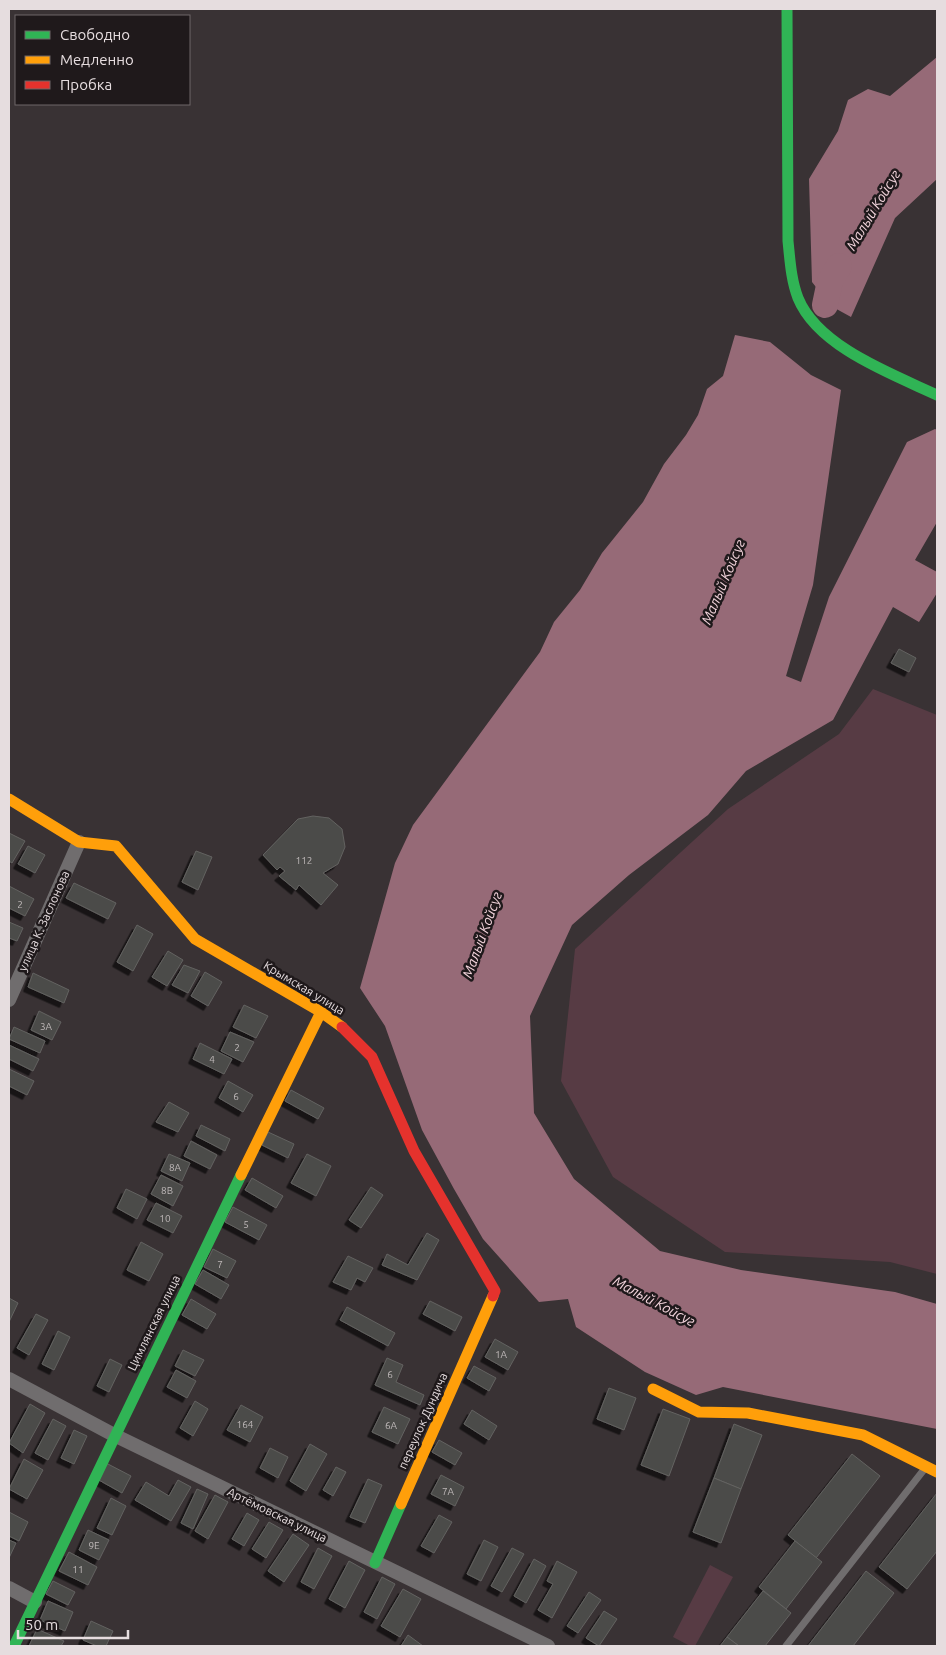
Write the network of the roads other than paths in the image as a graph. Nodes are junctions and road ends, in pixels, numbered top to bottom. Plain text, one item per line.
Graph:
1 (787, 9) edge
2 (937, 396) edge
3 (9, 799) edge
4 (79, 842) junction
5 (9, 1000) edge
6 (321, 1012) junction
7 (495, 1291) joint
8 (9, 1379) edge
9 (653, 1389) dead end
10 (114, 1435) junction
11 (926, 1467) junction
12 (937, 1472) edge
13 (375, 1562) junction
14 (9, 1588) edge
15 (35, 1602) junction
16 (14, 1646) edge
17 (548, 1646) edge
18 (786, 1646) edge

1 - 2 street
3 - 4 street, Крымская улица
4 - 5 street, улица К. Заслонова
4 - 6 street, Крымская улица
6 - 7 street, Крымская улица
6 - 10 street, Цимлянская улица
7 - 13 street, переулок Дундича
8 - 10 street, Артёмовская улица
9 - 11 street
10 - 13 street, Артёмовская улица
10 - 15 street, Цимлянская улица
11 - 12 street
11 - 18 lane
13 - 17 street, Артёмовская улица
14 - 15 street
15 - 16 street, Цимлянская улица

